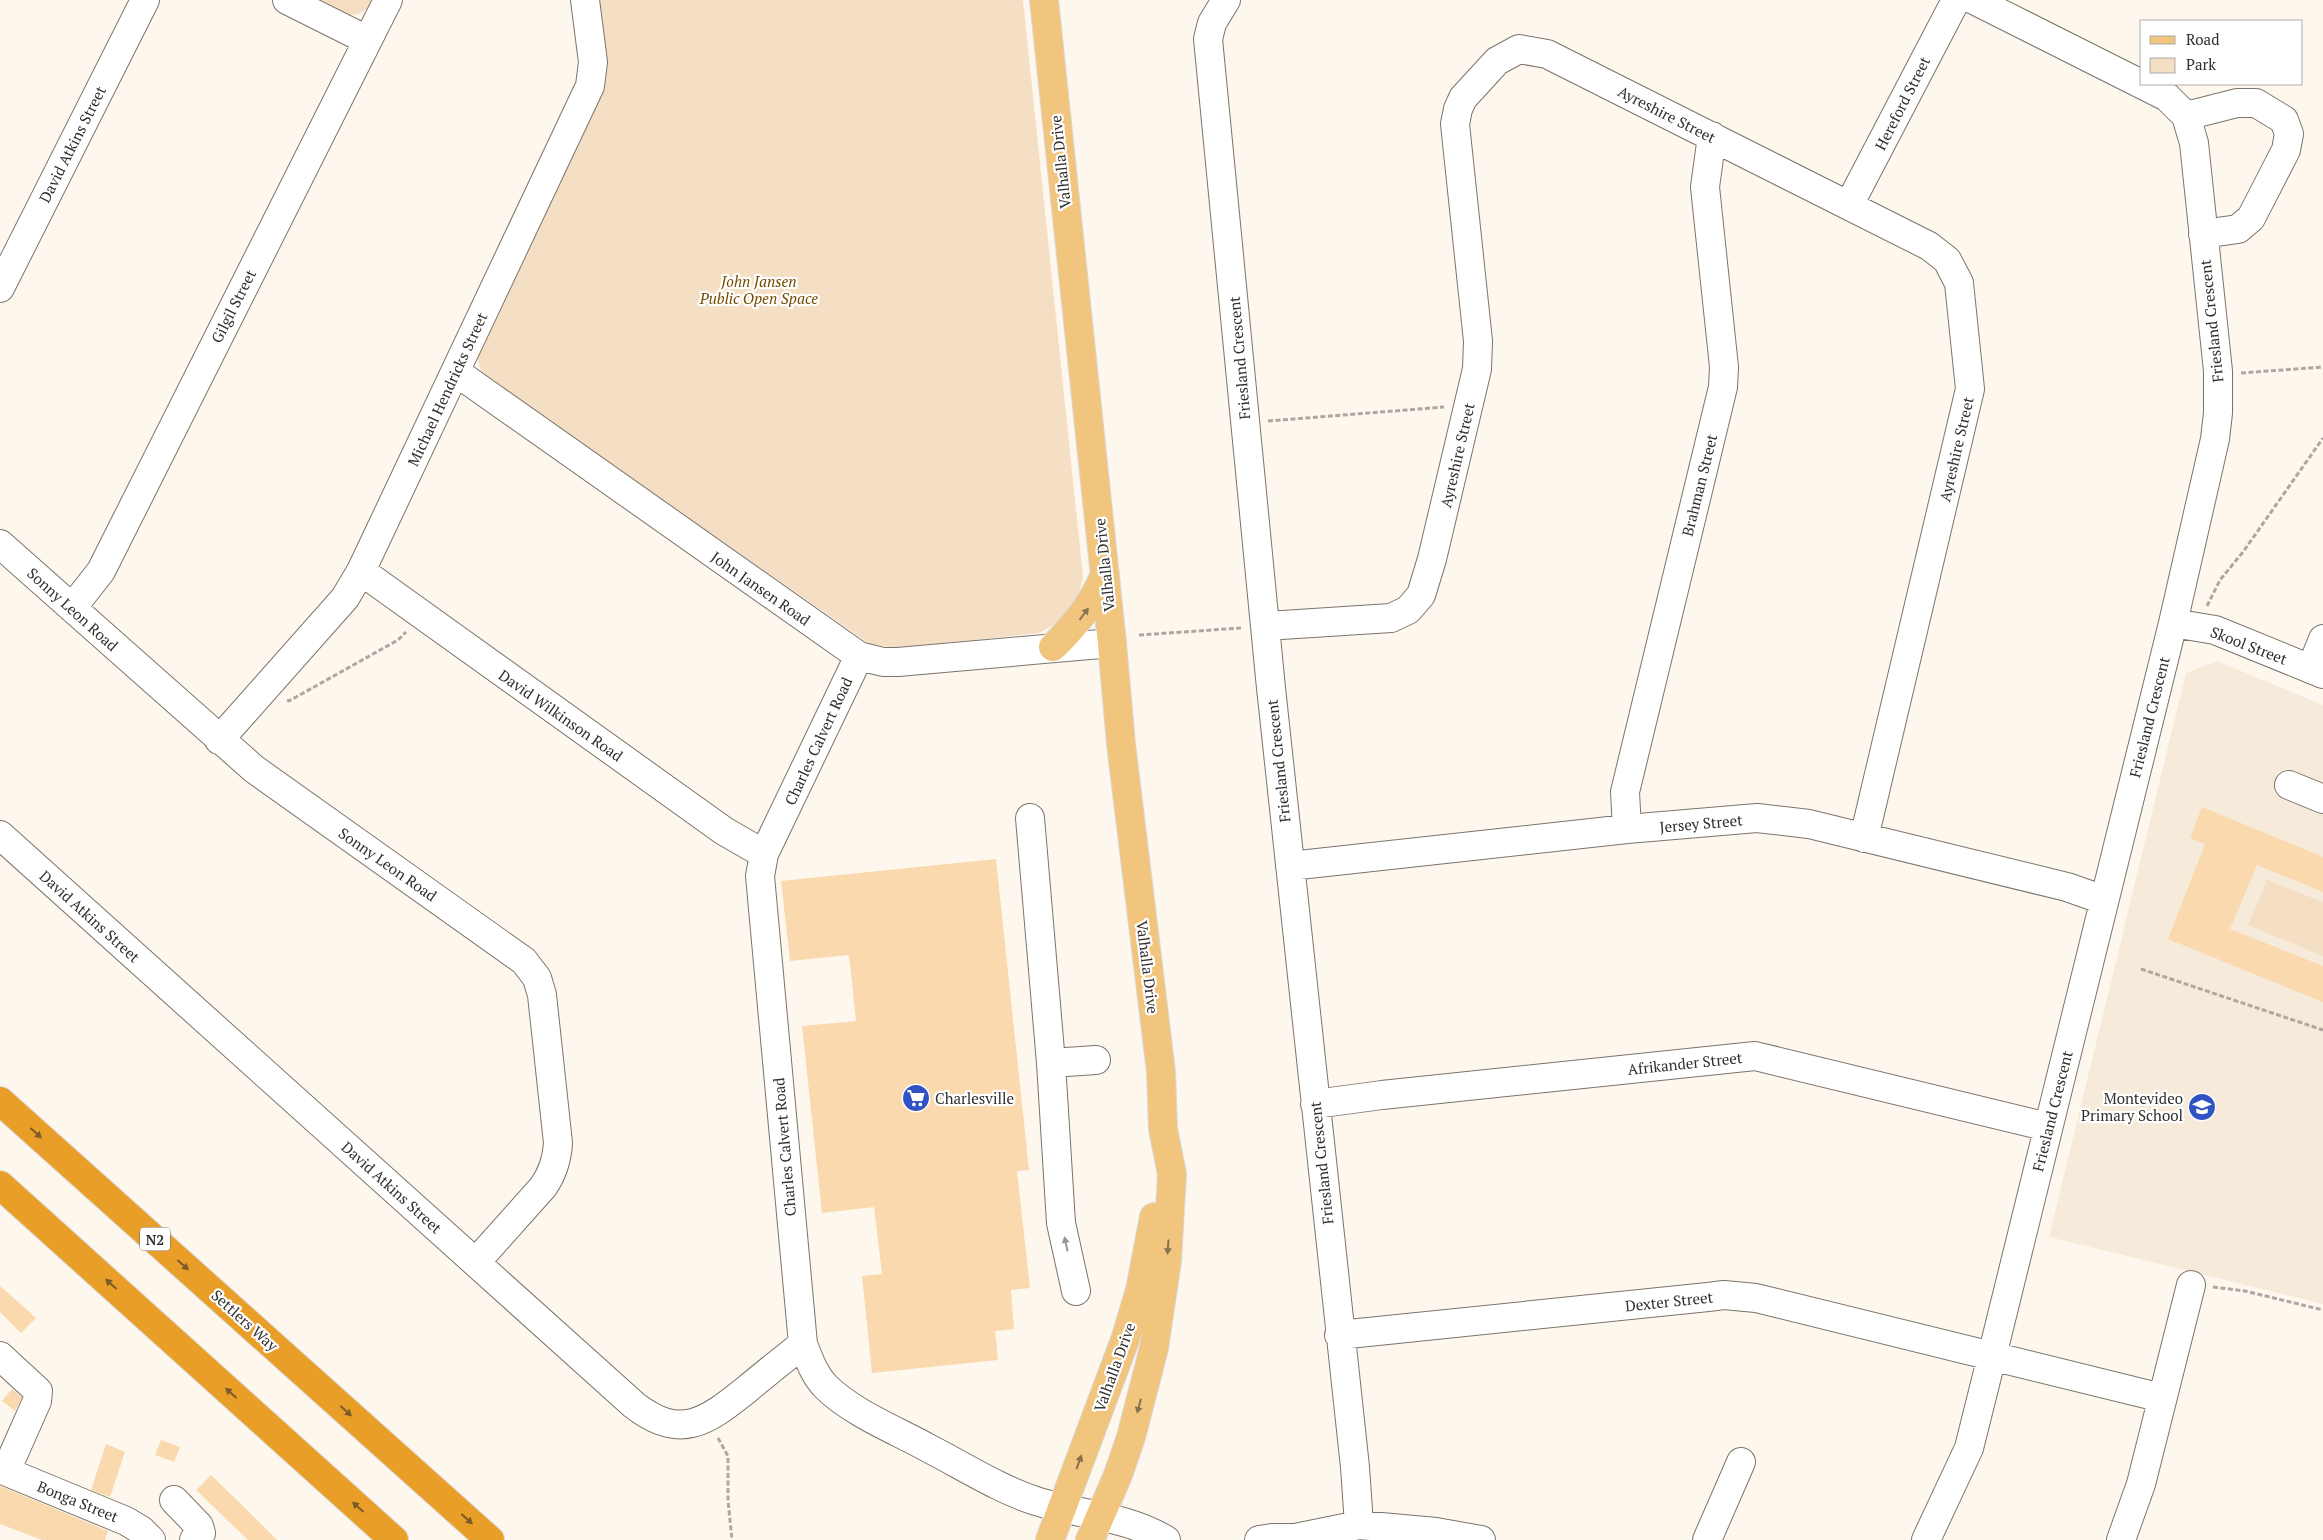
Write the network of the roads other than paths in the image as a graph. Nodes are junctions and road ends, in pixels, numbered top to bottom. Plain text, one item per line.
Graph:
1 (145, 0) edge
2 (287, 0) edge
3 (388, 0) edge
4 (585, 0) edge
5 (1044, 0) edge
6 (1226, 0) edge
7 (1956, 0) edge
8 (1974, 0) edge
9 (367, 40) junction
10 (2140, 83) edge
11 (2143, 85) edge
12 (2186, 116) junction
13 (1712, 136) junction
14 (1849, 205) junction
15 (2202, 234) junction
16 (0, 288) edge
17 (456, 372) junction
18 (0, 544) edge
19 (361, 571) junction
20 (1105, 574) junction
21 (72, 608) junction
22 (2185, 625) junction
23 (1265, 626) junction
24 (2323, 639) edge
25 (1112, 643) junction
26 (1053, 647) junction
27 (858, 656) junction
28 (2317, 672) edge
29 (219, 740) junction
30 (2289, 785) dead end
31 (2323, 799) edge
32 (1030, 818) dead end
33 (1627, 829) junction
34 (0, 835) edge
35 (1864, 838) junction
36 (764, 854) junction
37 (1290, 866) junction
38 (2104, 900) junction
39 (1096, 1060) dead end
40 (1051, 1063) junction
41 (0, 1100) edge
42 (1315, 1104) junction
43 (2048, 1127) junction
44 (1163, 1129) junction
45 (0, 1185) edge
46 (476, 1262) junction
47 (2190, 1285) road end
48 (1076, 1292) dead end
49 (1339, 1335) junction
50 (802, 1344) junction
51 (0, 1356) edge
52 (1992, 1356) junction
53 (2162, 1398) junction
54 (1741, 1462) dead end
55 (3, 1470) edge
56 (174, 1500) dead end
57 (1063, 1507) junction
58 (1359, 1525) junction
59 (1095, 1528) edge
60 (1292, 1539) edge
61 (151, 1540) edge
62 (194, 1540) edge
63 (394, 1540) edge
64 (490, 1540) edge
65 (1050, 1540) edge
66 (1166, 1540) edge
67 (1259, 1540) edge
68 (1481, 1540) edge
69 (1707, 1540) edge
70 (1926, 1540) edge
71 (2120, 1540) edge

1 - 16 street, David Atkins Street
2 - 9 street
3 - 9 street, Gilgil Street
4 - 17 street, Michael Hendricks Street
5 - 20 main road, Valhalla Drive
6 - 23 street, Friesland Crescent
7 - 14 street, Hereford Street
8 - 10 street, Friesland Crescent
9 - 21 street, Gilgil Street
11 - 12 street, Friesland Crescent
12 - 15 street, Friesland Crescent
12 - 15 street
13 - 14 street, Ayreshire Street
13 - 23 street, Ayreshire Street
13 - 33 street, Brahman Street
14 - 35 street, Ayreshire Street
15 - 22 street, Friesland Crescent
17 - 19 street, Michael Hendricks Street
17 - 27 street, John Jansen Road
18 - 21 street, Sonny Leon Road
19 - 29 street, Michael Hendricks Street
19 - 36 street, David Wilkinson Road
20 - 25 main road, Valhalla Drive
26 -> 20 main road
21 - 29 street, Sonny Leon Road
22 - 28 street, Skool Street
22 - 38 street, Friesland Crescent
23 - 37 street, Friesland Crescent
24 - 28 street
25 - 26 street, John Jansen Road
25 - 44 main road, Valhalla Drive
26 - 27 street, John Jansen Road
27 - 36 street, Charles Calvert Road
29 - 46 street, Sonny Leon Road
30 - 31 street
32 - 40 street
33 - 35 street, Jersey Street
33 - 37 street, Jersey Street
34 - 46 street, David Atkins Street
35 - 38 street, Jersey Street
36 - 50 street, Charles Calvert Road
37 - 42 street, Friesland Crescent
38 - 43 street, Friesland Crescent
39 - 40 street
48 -> 40 street
41 -> 64 highway, Settlers Way / N2
42 - 43 street, Afrikander Street
42 - 49 street, Friesland Crescent
43 - 52 street, Friesland Crescent
57 -> 44 main road, Valhalla Drive
44 -> 59 main road, Valhalla Drive
63 -> 45 highway
46 - 50 street, David Atkins Street
47 - 53 street
49 - 52 street, Dexter Street
49 - 58 street, Friesland Crescent
50 - 57 street, Charles Calvert Road
51 - 55 street
52 - 53 street, Dexter Street
52 - 70 street, Friesland Crescent
53 - 71 street
54 - 69 street
55 - 61 street, Bonga Street
56 - 62 street
57 - 59 street, Charles Calvert Road
57 - 65 main road, Valhalla Drive
58 - 60 street
58 - 68 street
59 - 66 street, Charles Calvert Road
60 - 67 street

